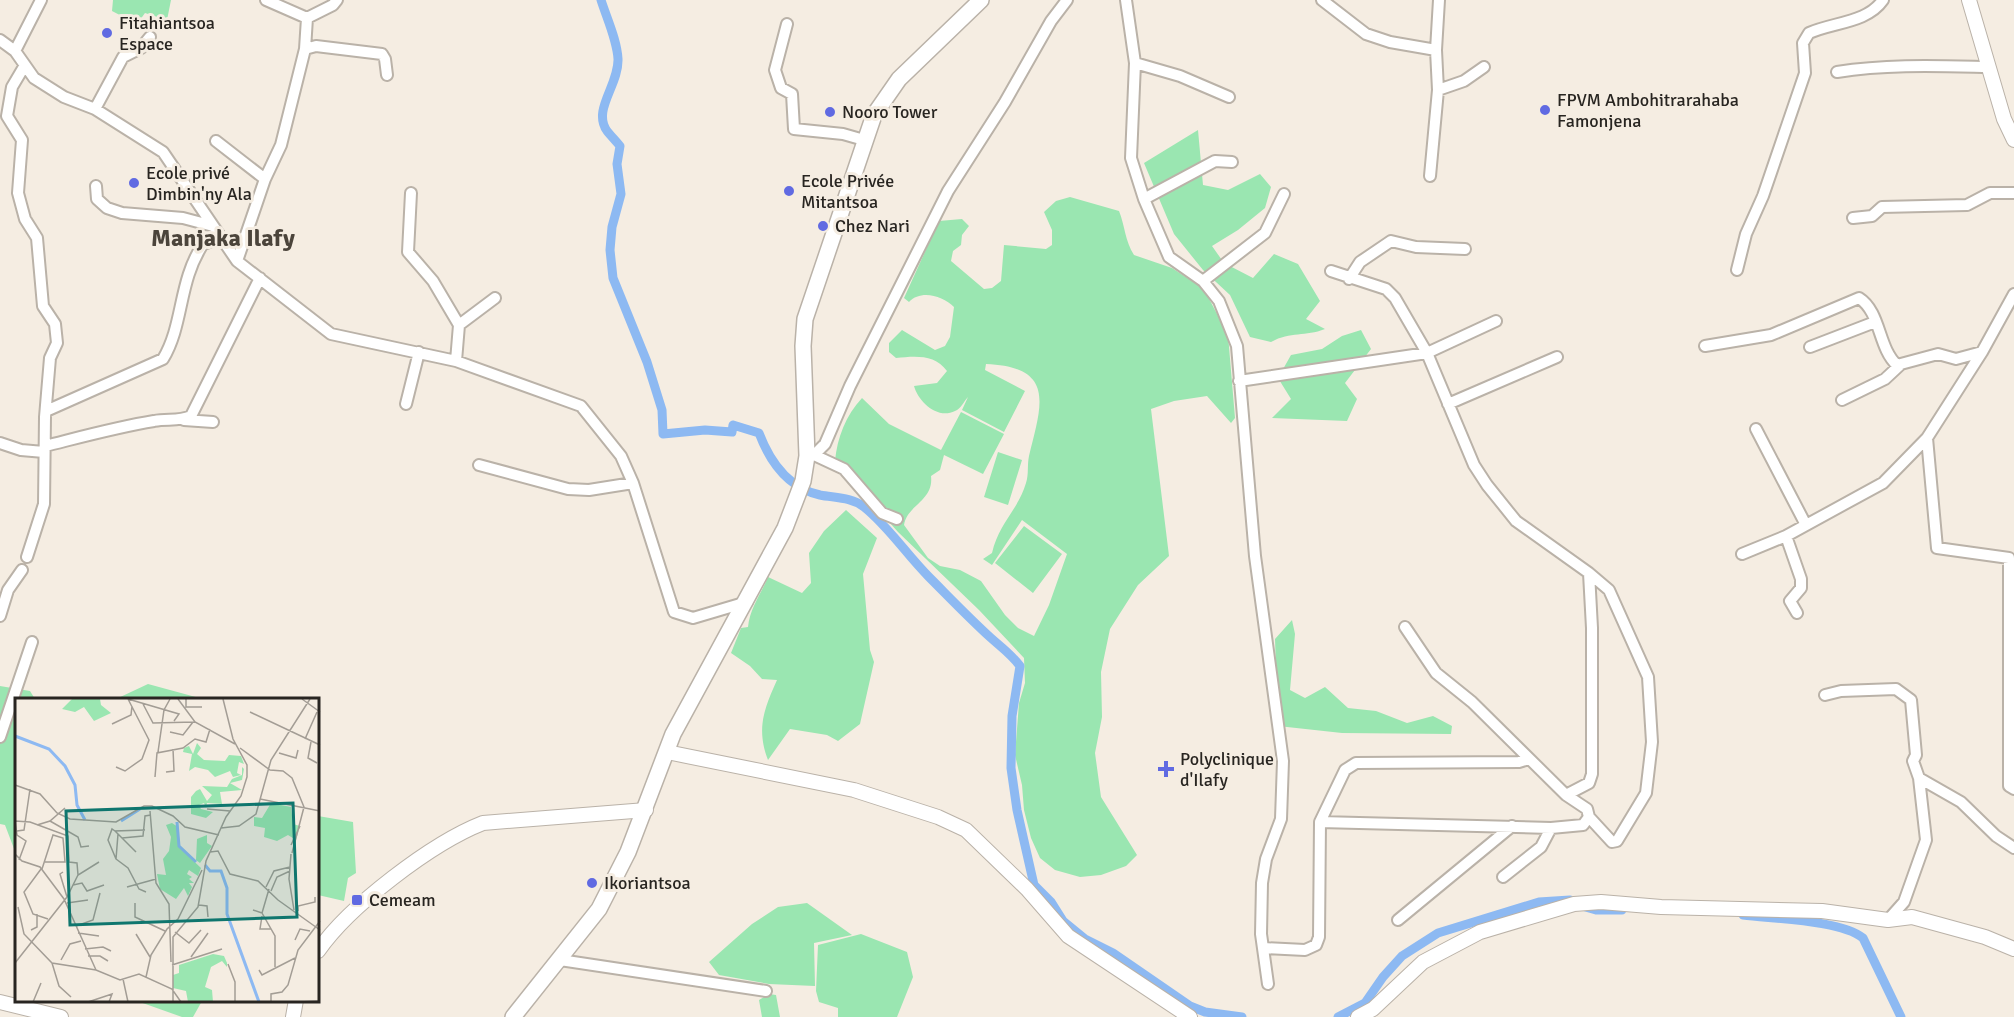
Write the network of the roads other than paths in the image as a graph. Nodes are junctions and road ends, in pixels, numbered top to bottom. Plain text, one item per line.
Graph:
1 (41, 0) edge
2 (266, 0) edge
3 (337, 0) edge
4 (981, 0) edge
5 (1067, 0) edge
6 (1126, 0) edge
7 (1322, 0) edge
8 (1439, 0) edge
9 (1883, 0) edge
10 (1969, 0) edge
11 (307, 18) junction
12 (787, 24) dead end
13 (150, 38) dead end
14 (0, 40) edge
15 (305, 49) junction
16 (1436, 50) junction
17 (15, 51) junction
18 (1135, 63) junction
19 (25, 65) junction
20 (1484, 67) dead end
21 (1989, 67) junction
22 (1837, 72) dead end
23 (387, 75) dead end
24 (1438, 90) junction
25 (1229, 97) dead end
26 (95, 109) junction
27 (864, 140) junction
28 (2014, 140) edge
29 (216, 141) dead end
30 (1232, 162) dead end
31 (1430, 176) dead end
32 (265, 179) junction
33 (96, 186) dead end
34 (411, 193) dead end
35 (2014, 193) edge
36 (1284, 194) dead end
37 (1144, 199) junction
38 (1853, 218) dead end
39 (213, 226) junction
40 (221, 238) junction
41 (1465, 249) dead end
42 (237, 261) junction
43 (1737, 270) dead end
44 (1331, 271) dead end
45 (260, 278) junction
46 (1349, 279) junction
47 (1203, 281) junction
48 (2014, 294) edge
49 (495, 298) dead end
50 (1496, 321) dead end
51 (1875, 321) junction
52 (459, 325) junction
53 (1705, 346) dead end
54 (1810, 347) dead end
55 (419, 352) junction
56 (1427, 352) junction
57 (1982, 352) junction
58 (1557, 357) dead end
59 (456, 361) junction
60 (1900, 365) junction
61 (1239, 381) junction
62 (1842, 400) dead end
63 (406, 404) dead end
64 (1448, 404) junction
65 (46, 411) junction
66 (184, 420) junction
67 (213, 422) dead end
68 (1756, 429) dead end
69 (1927, 438) junction
70 (0, 443) edge
71 (45, 448) junction
72 (811, 455) junction
73 (479, 465) dead end
74 (633, 483) junction
75 (897, 519) dead end
76 (1806, 525) junction
77 (1786, 536) junction
78 (1742, 554) dead end
79 (27, 556) dead end
80 (21, 570) dead end
81 (1589, 573) junction
82 (747, 602) junction
83 (1797, 613) dead end
84 (0, 616) edge
85 (1405, 627) dead end
86 (32, 642) dead end
87 (1825, 695) dead end
88 (0, 738) edge
89 (667, 752) junction
90 (1529, 759) junction
91 (1919, 778) junction
92 (2014, 789) edge
93 (1566, 795) junction
94 (646, 810) junction
95 (1589, 817) junction
96 (1320, 822) junction
97 (1512, 826) junction
98 (1551, 828) junction
99 (2014, 848) edge
100 (1503, 876) dead end
101 (1398, 920) dead end
102 (1888, 920) junction
103 (320, 948) edge
104 (1263, 948) junction
105 (2014, 949) edge
106 (561, 960) junction
107 (1268, 984) dead end
108 (766, 991) dead end
109 (0, 1002) edge
110 (296, 1002) edge
111 (61, 1017) edge
112 (293, 1017) edge
113 (513, 1017) edge
114 (1190, 1017) edge
115 (1358, 1017) edge

1 - 17 street
2 - 11 street
3 - 11 street
4 - 27 main road
5 - 72 street
6 - 18 street
7 - 16 street
8 - 16 street
9 - 43 street
10 - 21 street
11 - 15 street
12 - 27 street
13 - 26 street
14 - 17 street
15 - 23 street
15 - 32 street
16 - 24 street
17 - 19 street
18 - 25 street
18 - 37 street
19 - 26 street
19 - 65 street
20 - 24 street
21 - 22 street
21 - 28 street
24 - 31 street
26 - 39 street
27 - 72 main road
29 - 32 street
30 - 37 street
32 - 42 street
33 - 39 street
34 - 52 street
35 - 38 street
36 - 47 street
37 - 47 street
39 - 40 street
40 - 42 street
40 - 65 street
41 - 46 street
42 - 45 street
44 - 46 street
45 - 55 street
45 - 66 street
46 - 56 street
47 - 61 street
48 - 57 street
49 - 52 street
50 - 56 street
51 - 53 street
51 - 54 street
51 - 60 street
52 - 59 street
55 - 59 street
55 - 63 street
56 - 61 street
56 - 64 street
57 - 60 street
57 - 69 street
58 - 64 street
59 - 74 street
60 - 62 street
61 - 104 street
64 - 81 street
65 - 71 street
66 - 67 street
66 - 71 street
68 - 76 street
69 - 76 street
69 - 92 street
70 - 71 street
71 - 79 street
72 - 75 street
72 - 82 main road
73 - 74 street
74 - 82 street
76 - 77 street
77 - 78 street
77 - 83 street
80 - 84 street
81 - 93 street
81 - 95 street
82 - 89 main road
85 - 90 street
86 - 88 street
87 - 91 street
89 - 94 main road
89 - 114 street
90 - 93 street
90 - 96 street
91 - 99 street
91 - 102 street
93 - 95 street
94 - 103 street
94 - 106 main road
95 - 98 street
96 - 97 street
96 - 104 street
97 - 98 street
97 - 101 street
98 - 100 street
102 - 105 street
102 - 115 street
104 - 107 street
106 - 108 street
106 - 113 main road
109 - 111 street
110 - 112 street

